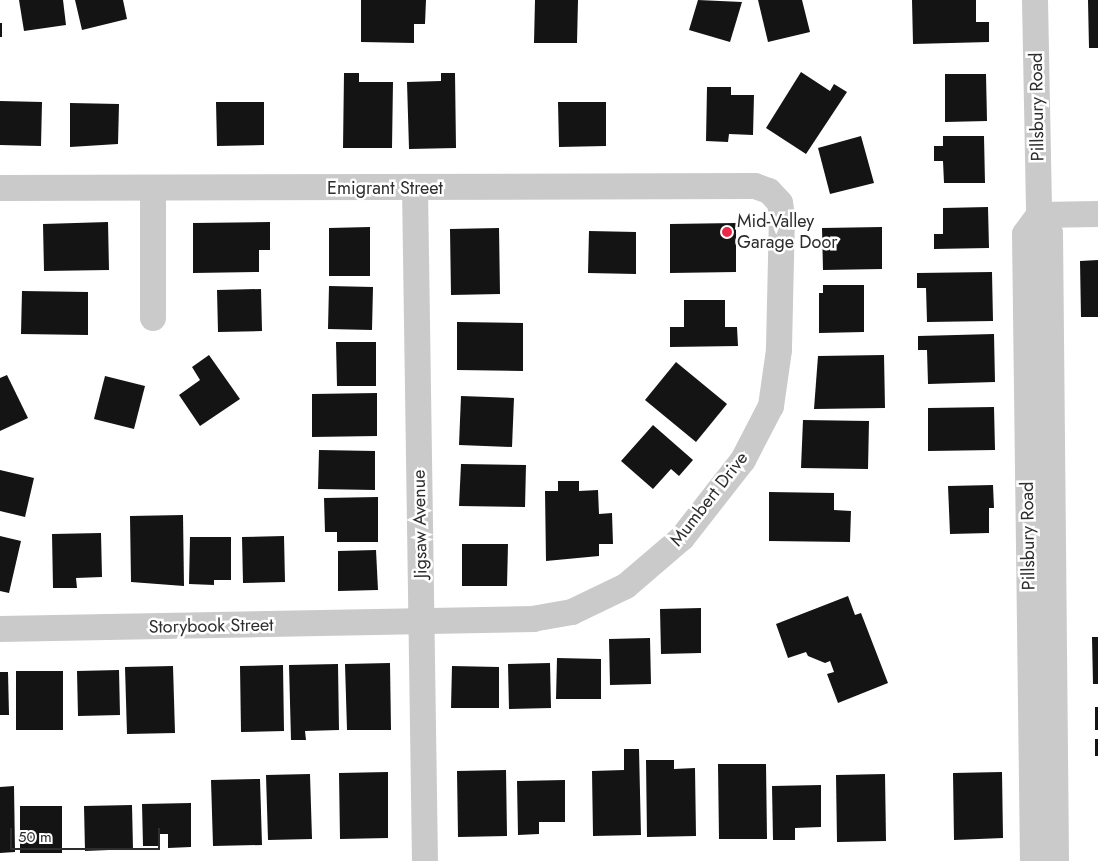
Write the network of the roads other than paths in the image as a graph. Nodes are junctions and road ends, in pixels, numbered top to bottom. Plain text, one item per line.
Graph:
1 (1035, 0) edge
2 (0, 188) edge
3 (153, 188) junction
4 (415, 188) junction
5 (769, 191) joint
6 (1098, 214) edge
7 (1039, 215) junction
8 (153, 318) dead end
9 (1026, 377) junction
10 (1052, 377) junction
11 (1040, 468) junction
12 (1053, 565) junction
13 (1029, 586) junction
14 (421, 623) junction
15 (0, 629) edge
16 (1042, 682) junction
17 (425, 861) edge
18 (1032, 861) edge
19 (1056, 861) edge

1 - 7 street, Pillsbury Road
2 - 3 street, Emigrant Street
3 - 4 street, Emigrant Street
3 - 8 street
4 - 5 street, Emigrant Street
4 - 14 street, Jigsaw Avenue
5 - 14 street, Mumbert Drive
6 - 7 street
7 - 9 street, Pillsbury Road
7 - 10 street, Pillsbury Road
9 - 10 street
9 - 11 street, Pillsbury Road
10 - 11 street, Pillsbury Road
11 - 12 street, Pillsbury Road
11 - 13 street, Pillsbury Road
12 - 13 street
12 - 16 street, Pillsbury Road
13 - 16 street, Pillsbury Road
14 - 15 street, Storybook Street
14 - 17 street, Jigsaw Avenue
16 - 18 street, Pillsbury Road
16 - 19 street, Pillsbury Road

